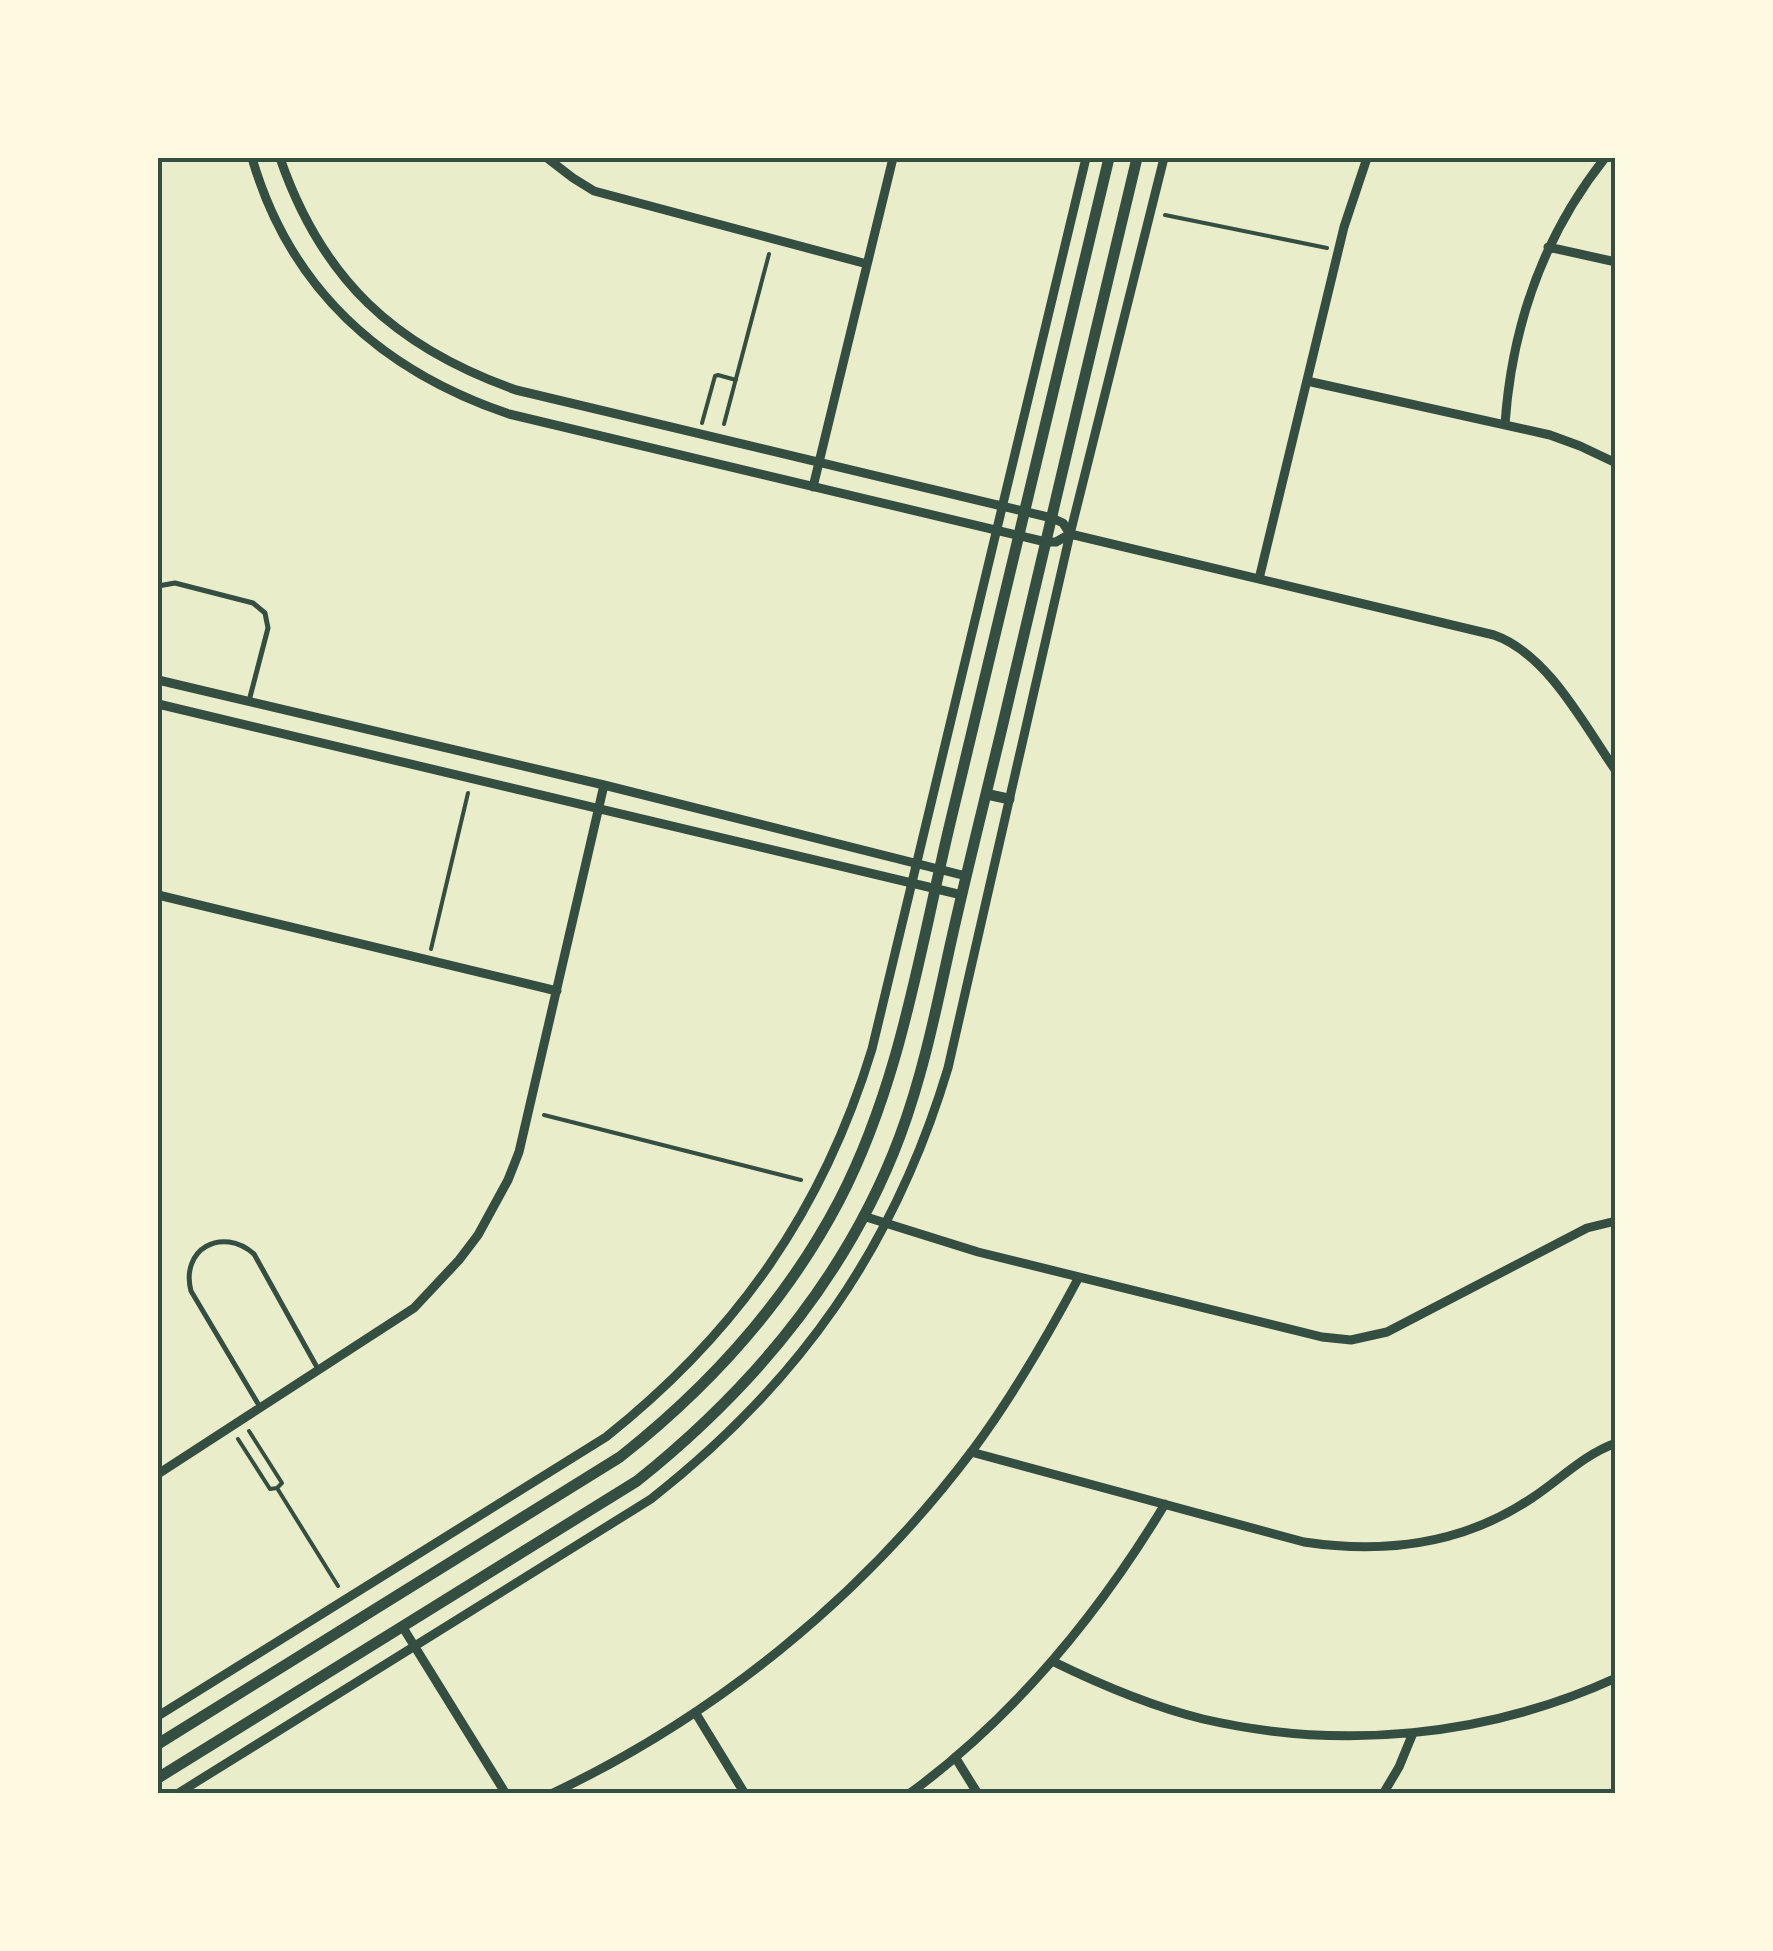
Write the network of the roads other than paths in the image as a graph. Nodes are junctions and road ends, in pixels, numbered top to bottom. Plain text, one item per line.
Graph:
1 (252, 158) edge
2 (280, 158) edge
3 (547, 158) edge
4 (892, 158) edge
5 (1086, 158) edge
6 (1109, 158) edge
7 (1137, 158) edge
8 (1164, 158) edge
9 (1367, 158) edge
10 (1605, 158) edge
11 (1548, 247) junction
12 (1616, 262) edge
13 (867, 264) junction
14 (1307, 381) junction
15 (1505, 424) junction
16 (819, 462) junction
17 (1616, 463) edge
18 (813, 487) junction
19 (1002, 506) junction
20 (1024, 512) junction
21 (1052, 518) junction
22 (996, 531) junction
23 (1070, 534) junction
24 (1018, 536) junction
25 (1046, 542) junction
26 (1259, 579) junction
27 (158, 586) edge
28 (158, 680) edge
29 (249, 701) junction
30 (158, 704) edge
31 (1616, 771) edge
32 (604, 785) junction
33 (986, 794) junction
34 (1009, 799) junction
35 (599, 809) junction
36 (917, 863) junction
37 (939, 868) junction
38 (966, 876) junction
39 (912, 883) junction
40 (934, 888) junction
41 (158, 895) edge
42 (962, 895) junction
43 (556, 992) junction
44 (863, 1216) junction
45 (1616, 1221) edge
46 (886, 1223) junction
47 (1079, 1277) junction
48 (318, 1370) junction
49 (260, 1407) junction
50 (1616, 1443) edge
51 (971, 1452) junction
52 (158, 1474) edge
53 (1165, 1504) junction
54 (402, 1626) junction
55 (414, 1646) junction
56 (1052, 1661) junction
57 (1616, 1678) edge
58 (695, 1712) junction
59 (158, 1716) edge
60 (1414, 1733) junction
61 (158, 1744) edge
62 (955, 1757) junction
63 (158, 1778) edge
64 (177, 1794) edge
65 (506, 1794) edge
66 (551, 1794) edge
67 (745, 1794) edge
68 (909, 1794) edge
69 (978, 1794) edge
70 (1383, 1794) edge

1 - 18 street
2 - 16 street
3 - 13 street
4 - 13 street
5 - 19 street
6 - 20 street
7 - 21 street
8 - 23 street
9 - 14 street
10 - 11 street
11 - 12 street
11 - 15 street
13 - 16 street
14 - 15 street
14 - 26 street
15 - 17 street
16 - 18 street
16 - 19 street
18 - 22 street
19 - 20 street
19 - 22 street
20 - 21 street
20 - 24 street
21 - 23 street
21 - 25 street
22 - 24 street
22 - 36 street
23 - 25 street
23 - 26 street
23 - 34 street
24 - 25 street
24 - 37 street
25 - 33 street
26 - 31 street
27 - 29 lane
28 - 29 street
29 - 32 street
30 - 35 street
32 - 35 street
32 - 36 street
33 - 34 street
33 - 38 street
34 - 46 street
35 - 39 street
35 - 43 street
36 - 37 street
36 - 39 street
37 - 38 street
37 - 40 street
38 - 42 street
39 - 40 street
39 - 59 street
40 - 42 street
40 - 61 street
41 - 43 street
42 - 44 street
43 - 48 street
44 - 46 street
44 - 54 street
45 - 47 street
46 - 47 street
46 - 55 street
47 - 51 street
48 - 49 street
48 - 49 lane
49 - 52 street
50 - 53 street
51 - 53 street
51 - 58 street
53 - 56 street
54 - 55 street
54 - 63 street
55 - 64 street
55 - 65 street
56 - 60 street
56 - 62 street
57 - 60 street
58 - 66 street
58 - 67 street
60 - 70 street
62 - 68 street
62 - 69 street

